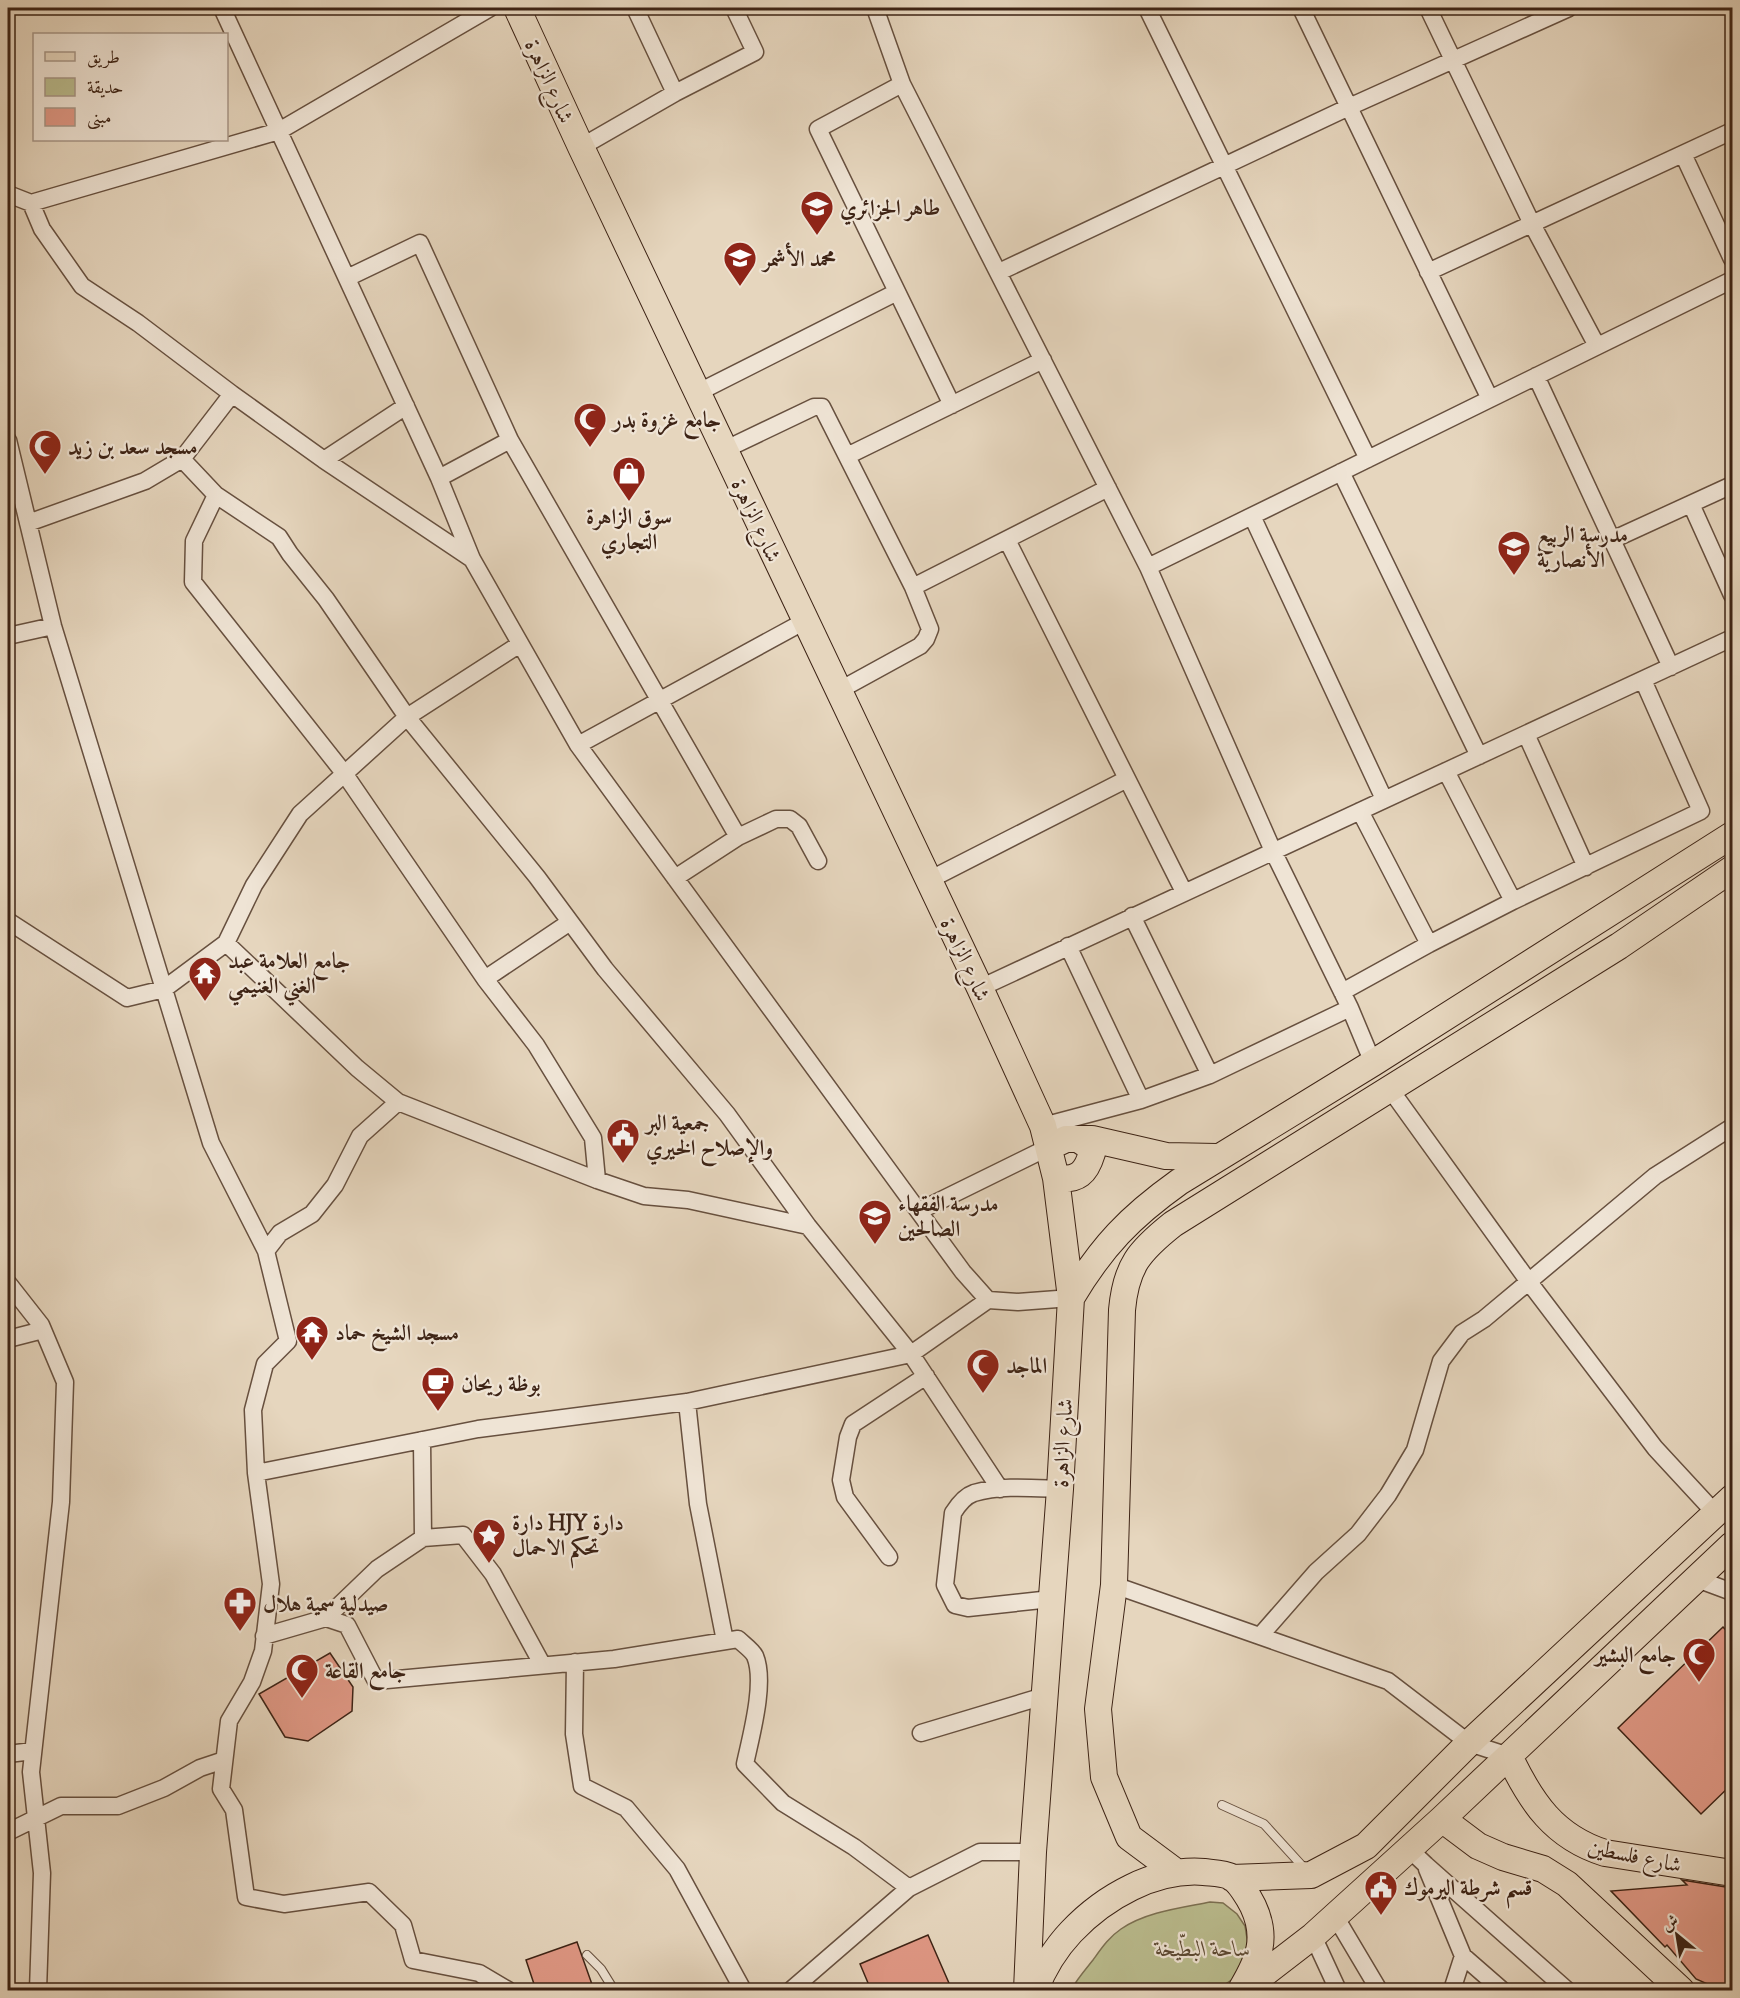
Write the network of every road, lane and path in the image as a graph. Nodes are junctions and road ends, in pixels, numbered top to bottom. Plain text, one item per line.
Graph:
1 (222, 8) edge
2 (490, 8) edge
3 (517, 8) edge
4 (635, 8) edge
5 (734, 8) edge
6 (875, 8) edge
7 (1147, 8) edge
8 (1301, 8) edge
9 (1428, 8) edge
10 (1569, 8) edge
11 (1453, 60) junction
12 (902, 84) junction
13 (675, 93) junction
14 (1349, 107) junction
15 (279, 131) junction
16 (1732, 131) edge
17 (581, 147) junction
18 (1683, 154) junction
19 (1225, 166) junction
20 (8, 194) edge
21 (31, 203) junction
22 (1532, 224) junction
23 (1732, 259) edge
24 (999, 272) junction
25 (1428, 272) junction
26 (347, 278) junction
27 (1732, 280) edge
28 (897, 292) junction
29 (1597, 346) junction
30 (1043, 360) junction
31 (1536, 376) junction
32 (697, 393) junction
33 (232, 394) junction
34 (1490, 399) junction
35 (952, 405) junction
36 (406, 406) junction
37 (8, 440) edge
38 (510, 440) junction
39 (724, 450) junction
40 (847, 456) junction
41 (182, 459) junction
42 (1368, 459) junction
43 (324, 460) junction
44 (1341, 472) junction
45 (439, 478) junction
46 (1732, 485) edge
47 (1108, 489) junction
48 (216, 495) junction
49 (1691, 504) junction
50 (1252, 516) junction
51 (27, 522) junction
52 (1007, 540) junction
53 (1612, 540) junction
54 (472, 559) junction
55 (1148, 567) junction
56 (913, 587) junction
57 (1732, 595) edge
58 (805, 621) junction
59 (53, 626) junction
60 (8, 636) edge
61 (1732, 638) edge
62 (520, 644) junction
63 (1671, 667) junction
64 (1642, 680) junction
65 (838, 691) junction
66 (660, 700) junction
67 (407, 717) junction
68 (1526, 734) junction
69 (578, 746) junction
70 (1479, 756) junction
71 (1446, 771) junction
72 (344, 773) junction
73 (1127, 779) junction
74 (1384, 800) junction
75 (1360, 811) junction
76 (1732, 835) edge
77 (738, 837) junction
78 (1273, 851) junction
79 (818, 861) dead end
80 (1586, 867) junction
81 (1732, 869) edge
82 (675, 878) junction
83 (929, 880) junction
84 (1184, 892) junction
85 (1513, 901) junction
86 (1132, 916) junction
87 (8, 921) edge
88 (570, 922) junction
89 (226, 943) junction
90 (1429, 944) junction
91 (1068, 946) junction
92 (485, 979) junction
93 (980, 988) junction
94 (164, 989) junction
95 (1342, 992) junction
96 (1350, 1008) junction
97 (1372, 1062) junction
98 (1210, 1075) junction
99 (1390, 1089) junction
100 (1141, 1100) junction
101 (398, 1102) junction
102 (1732, 1127) edge
103 (1046, 1137) junction
104 (1077, 1139) junction
105 (1217, 1157) junction
106 (1056, 1178) junction
107 (597, 1180) junction
108 (919, 1211) junction
109 (808, 1226) junction
110 (266, 1251) junction
111 (1529, 1282) junction
112 (8, 1283) edge
113 (1071, 1298) junction
114 (988, 1300) junction
115 (43, 1330) junction
116 (8, 1339) edge
117 (911, 1354) junction
118 (926, 1376) junction
119 (687, 1402) junction
120 (422, 1440) junction
121 (256, 1473) junction
122 (1060, 1489) junction
123 (1000, 1490) junction
124 (1724, 1506) edge
125 (423, 1538) junction
126 (1732, 1545) edge
127 (889, 1557) dead end
128 (1696, 1579) junction
129 (1114, 1585) junction
130 (1732, 1592) edge
131 (1052, 1599) junction
132 (326, 1617) junction
133 (264, 1636) junction
134 (1260, 1636) junction
135 (725, 1641) junction
136 (575, 1662) junction
137 (542, 1664) junction
138 (1044, 1696) junction
139 (921, 1733) dead end
140 (1469, 1743) junction
141 (33, 1751) junction
142 (8, 1754) edge
143 (1509, 1756) junction
144 (224, 1760) junction
145 (1222, 1804) dead end
146 (36, 1817) junction
147 (1442, 1819) junction
148 (8, 1832) edge
149 (1588, 1848) junction
150 (1033, 1852) junction
151 (1417, 1857) junction
152 (1176, 1872) junction
153 (1732, 1873) edge
154 (1311, 1875) junction
155 (1232, 1878) junction
156 (1567, 1884) junction
157 (909, 1888) junction
158 (1335, 1916) junction
159 (1313, 1936) junction
160 (587, 1955) dead end
161 (1463, 1956) junction
162 (38, 1990) edge
163 (508, 1990) edge
164 (614, 1990) edge
165 (743, 1990) edge
166 (791, 1990) edge
167 (1027, 1990) edge
168 (1035, 1990) edge
169 (1242, 1990) edge
170 (1338, 1990) edge
171 (1379, 1990) edge
172 (1452, 1990) edge
173 (1502, 1990) edge
174 (1568, 1990) edge
175 (1681, 1990) edge

1 - 15 street
2 - 15 street
3 - 17 main road, شارع الزاهرة
4 - 13 street
5 - 13 street
6 - 12 street
7 - 19 street
8 - 14 street
9 - 11 street
10 - 11 street
11 - 14 street
11 - 22 street
12 - 24 street
12 - 28 street
13 - 17 street
14 - 19 street
14 - 25 street
15 - 21 street
15 - 26 street
16 - 18 street
17 - 32 main road, شارع الزاهرة
18 - 22 street
18 - 23 street
19 - 24 street
19 - 42 street
20 - 21 street
21 - 33 street
22 - 25 street
22 - 29 street
24 - 30 street
25 - 34 street
26 - 36 street
26 - 38 street
27 - 29 street
28 - 32 street
28 - 35 street
29 - 31 street
30 - 35 street
30 - 47 street
31 - 34 street
31 - 53 street
32 - 39 main road, شارع الزاهرة
33 - 41 street
33 - 43 street
34 - 42 street
35 - 40 street
36 - 43 street
36 - 45 street
37 - 51 street
38 - 45 street
38 - 66 street
39 - 40 street
39 - 58 main road, شارع الزاهرة
40 - 56 street
41 - 48 street
41 - 51 street
42 - 44 street
43 - 54 street
44 - 50 street
44 - 70 street
45 - 54 street
46 - 49 street
47 - 52 street
47 - 55 street
48 - 67 street
48 - 72 street
49 - 53 street
49 - 57 street
50 - 55 street
50 - 74 street
51 - 59 street
52 - 56 street
52 - 73 street
53 - 63 street
54 - 62 street
55 - 78 street
56 - 65 street
58 - 65 main road, شارع الزاهرة
58 - 66 street
59 - 60 street
59 - 94 street
61 - 63 street
62 - 67 street
62 - 69 street
63 - 64 street
64 - 68 street
64 - 80 street
65 - 83 main road, شارع الزاهرة
66 - 69 street
66 - 77 street
67 - 72 street
67 - 88 street
68 - 70 street
68 - 80 street
69 - 82 street
70 - 71 street
71 - 74 street
71 - 85 street
72 - 89 street
72 - 92 street
73 - 83 street
73 - 84 street
74 - 75 street
75 - 78 street
75 - 90 street
76 - 97 main road
77 - 79 street
77 - 82 street
78 - 84 street
78 - 95 street
80 - 85 street
81 - 99 main road
82 - 108 street
83 - 93 main road, شارع الزاهرة
84 - 86 street
85 - 90 street
86 - 91 street
86 - 98 street
87 - 94 street
88 - 92 street
88 - 109 street
89 - 94 street
89 - 101 street
90 - 95 street
91 - 93 street
91 - 100 street
92 - 107 street
93 - 103 main road, شارع الزاهرة
94 - 110 street
95 - 96 street
96 - 97 street
96 - 98 street
97 - 105 main road
98 - 100 street
99 - 111 street
99 - 129 main road
100 - 103 street
101 - 107 street
101 - 110 street
102 - 111 street
103 - 104 main road
103 - 106 main road, شارع الزاهرة
103 - 108 street
104 - 105 main road
104 - 106 main road
105 - 113 main road
106 - 113 main road, شارع الزاهرة
107 - 109 street
108 - 114 street
109 - 117 street
110 - 121 street
111 - 124 street
111 - 134 street
112 - 115 street
113 - 114 street
113 - 122 main road, شارع الزاهرة
114 - 117 street
115 - 116 street
115 - 141 street
117 - 118 street
117 - 119 street
118 - 123 street
118 - 127 street
119 - 120 street
119 - 135 street
120 - 121 street
120 - 125 street
121 - 133 street
122 - 123 street
122 - 131 main road, شارع الزاهرة
123 - 131 street
124 - 140 main road
125 - 132 street
125 - 137 street
126 - 128 main road
128 - 130 street
128 - 143 main road
129 - 134 street
129 - 152 main road
131 - 138 main road, شارع الزاهرة
132 - 133 street
132 - 137 street
133 - 144 street
134 - 140 street
135 - 136 street
135 - 157 street
136 - 137 street
136 - 165 street
138 - 139 street
138 - 150 main road, شارع الزاهرة
140 - 143 street
140 - 154 main road
141 - 142 street
141 - 146 street
143 - 147 main road
143 - 149 main road, شارع فلسطين
144 - 146 street
144 - 163 street
145 - 154 lane
146 - 148 street
146 - 162 street
147 - 151 main road
147 - 156 main road
149 - 153 main road, شارع فلسطين
149 - 156 main road
150 - 157 street
150 - 167 main road, شارع الزاهرة
151 - 158 main road
151 - 161 street
151 - 174 street
152 - 155 main road
152 - 168 main road
154 - 155 main road
155 - 169 main road
156 - 175 main road
157 - 166 street
158 - 159 main road
158 - 171 street
159 - 169 main road
159 - 170 street
160 - 164 lane
161 - 172 street
161 - 173 street

